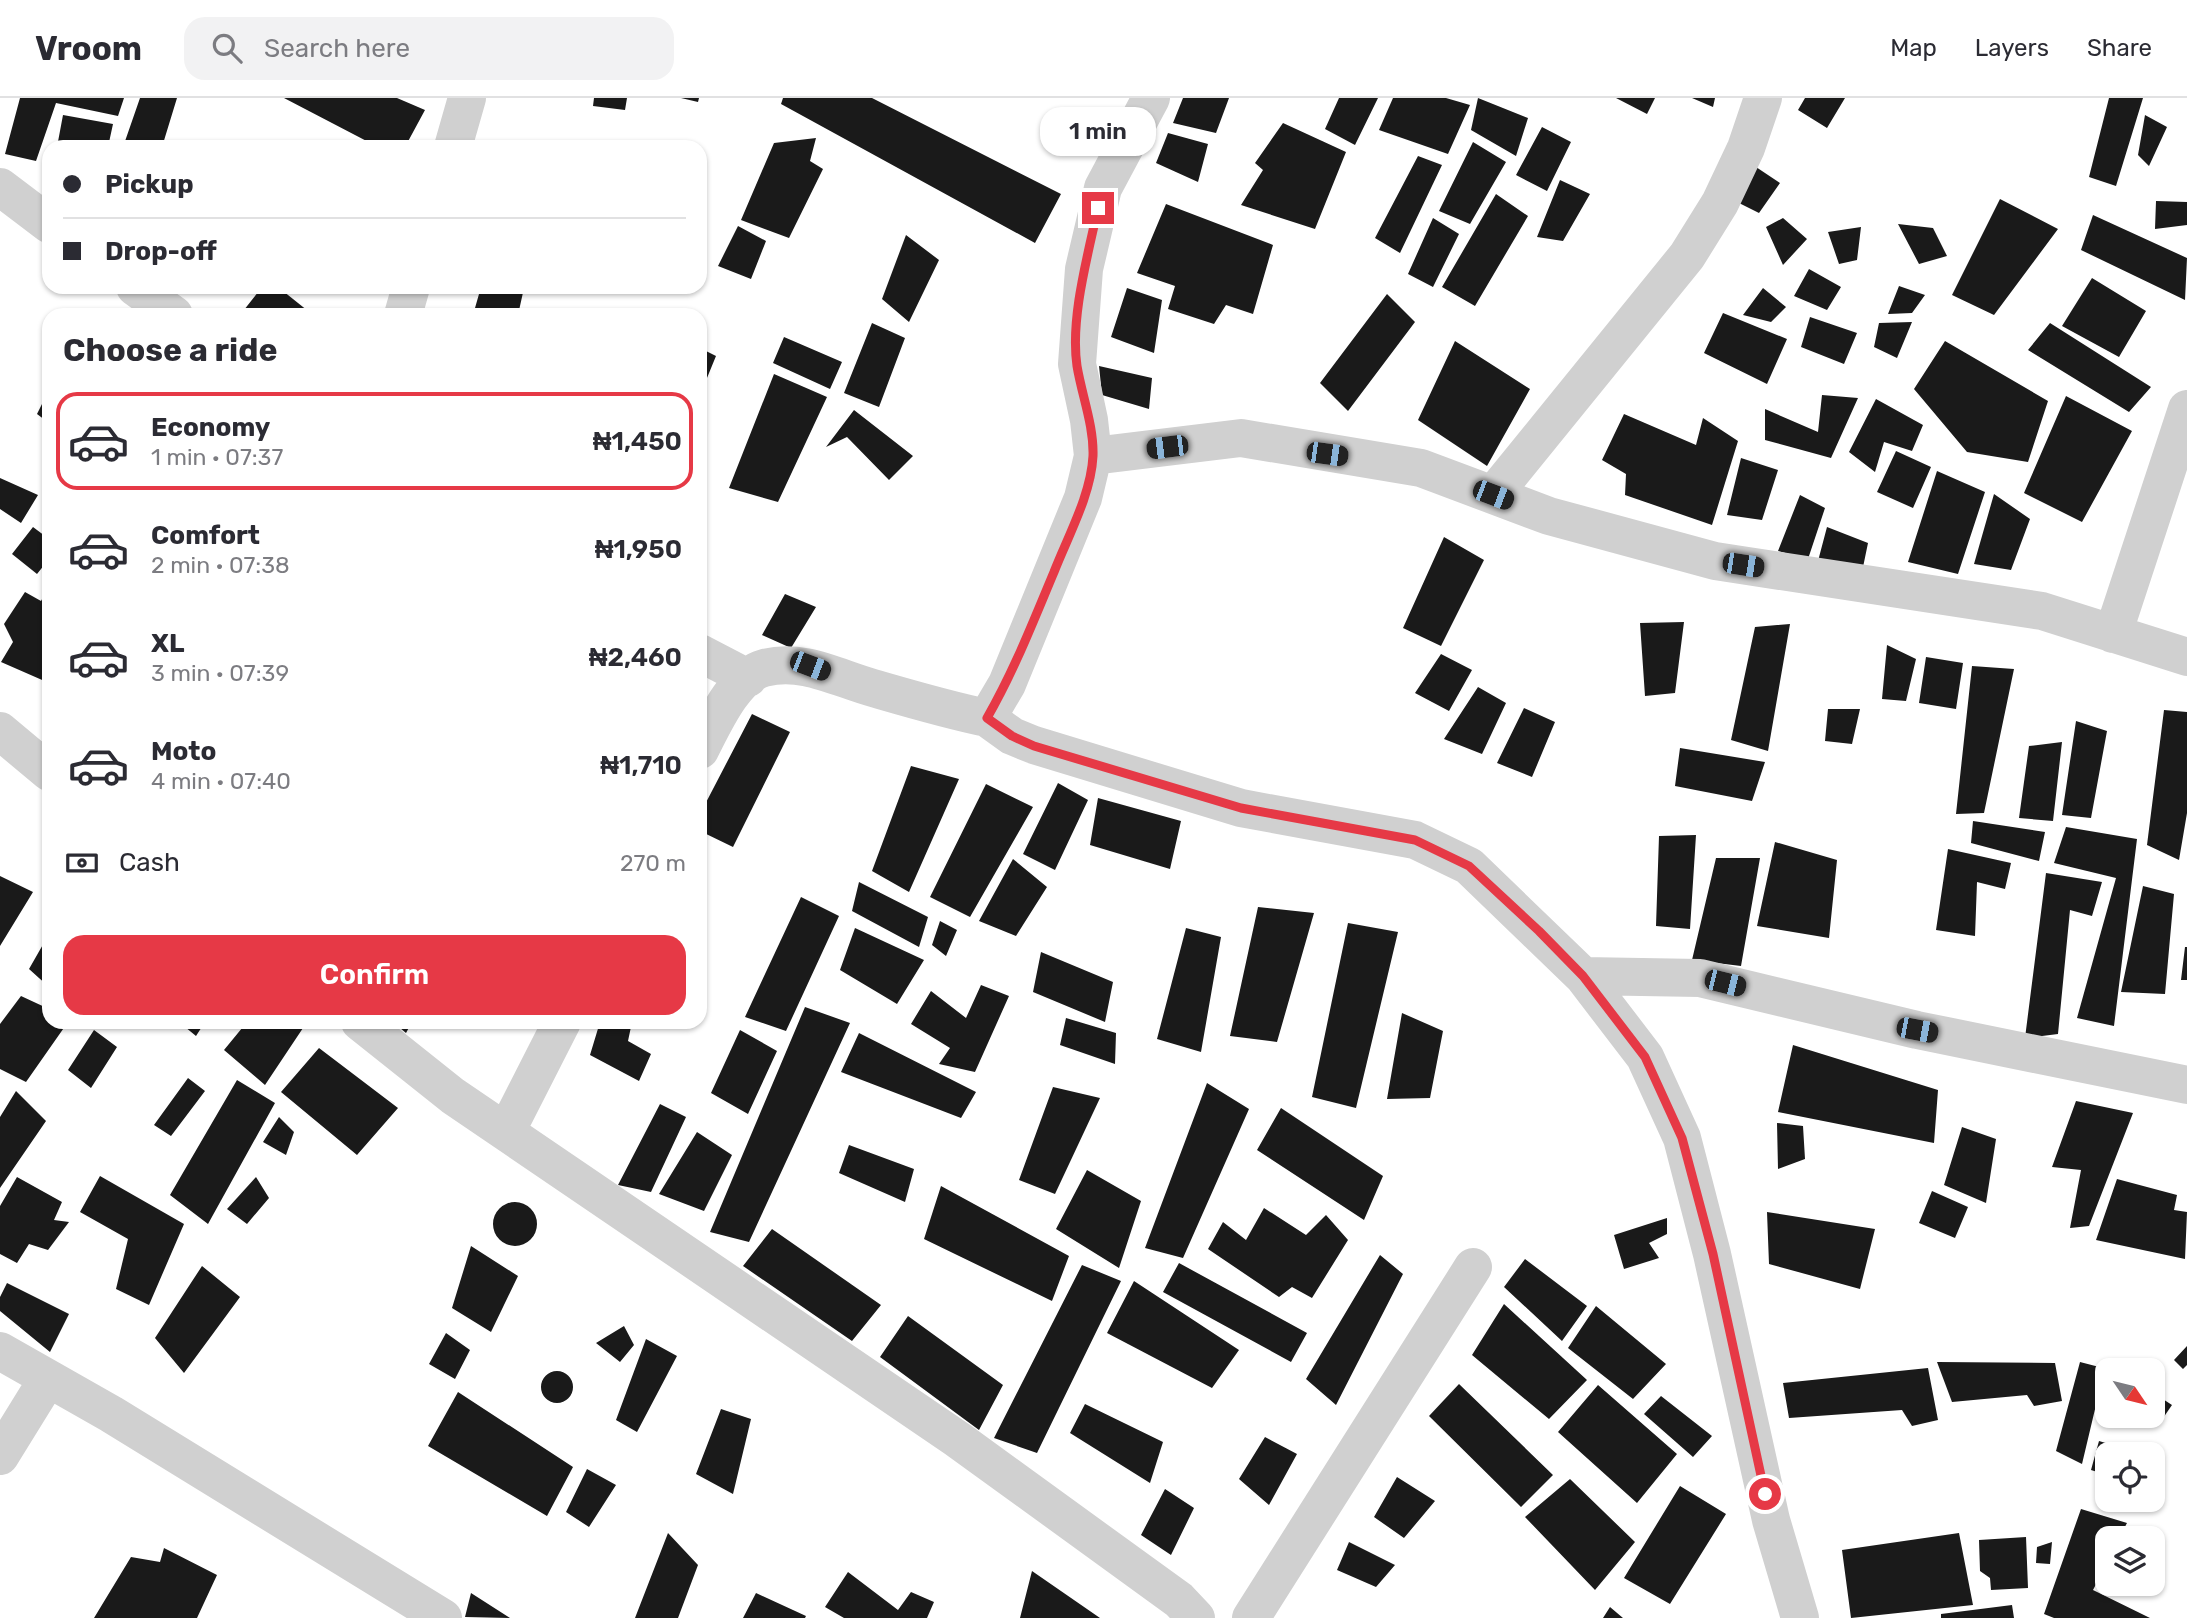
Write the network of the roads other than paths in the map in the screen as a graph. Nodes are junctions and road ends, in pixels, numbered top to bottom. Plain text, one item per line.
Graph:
1 (467, 98) edge
2 (1151, 98) edge
3 (1763, 98) edge
4 (455, 140) edge
5 (0, 187) edge
6 (42, 219) edge
7 (145, 294) edge
8 (164, 308) edge
9 (2187, 409) edge
10 (1093, 456) junction
11 (1493, 495) junction
12 (2113, 634) junction
13 (707, 657) edge
14 (2187, 657) edge
15 (748, 678) junction
16 (987, 718) junction
17 (0, 731) edge
18 (707, 738) edge
19 (42, 766) edge
20 (1583, 976) junction
21 (369, 1029) edge
22 (558, 1029) edge
23 (2187, 1085) edge
24 (506, 1132) junction
25 (1473, 1267) dead end
26 (0, 1351) edge
27 (47, 1380) junction
28 (0, 1456) edge
29 (443, 1618) edge
30 (1196, 1618) edge
31 (1251, 1618) edge
32 (1800, 1618) edge

1 - 4 street
2 - 10 street
3 - 11 street
5 - 6 street
7 - 8 street
9 - 12 street
10 - 11 street
10 - 16 street
11 - 12 street
12 - 14 street
13 - 15 street
15 - 16 street
15 - 18 street
16 - 20 street
17 - 19 street
20 - 23 street
20 - 32 street
21 - 24 street
22 - 24 street
24 - 30 street
25 - 31 street
26 - 27 street
27 - 28 street
27 - 29 street

